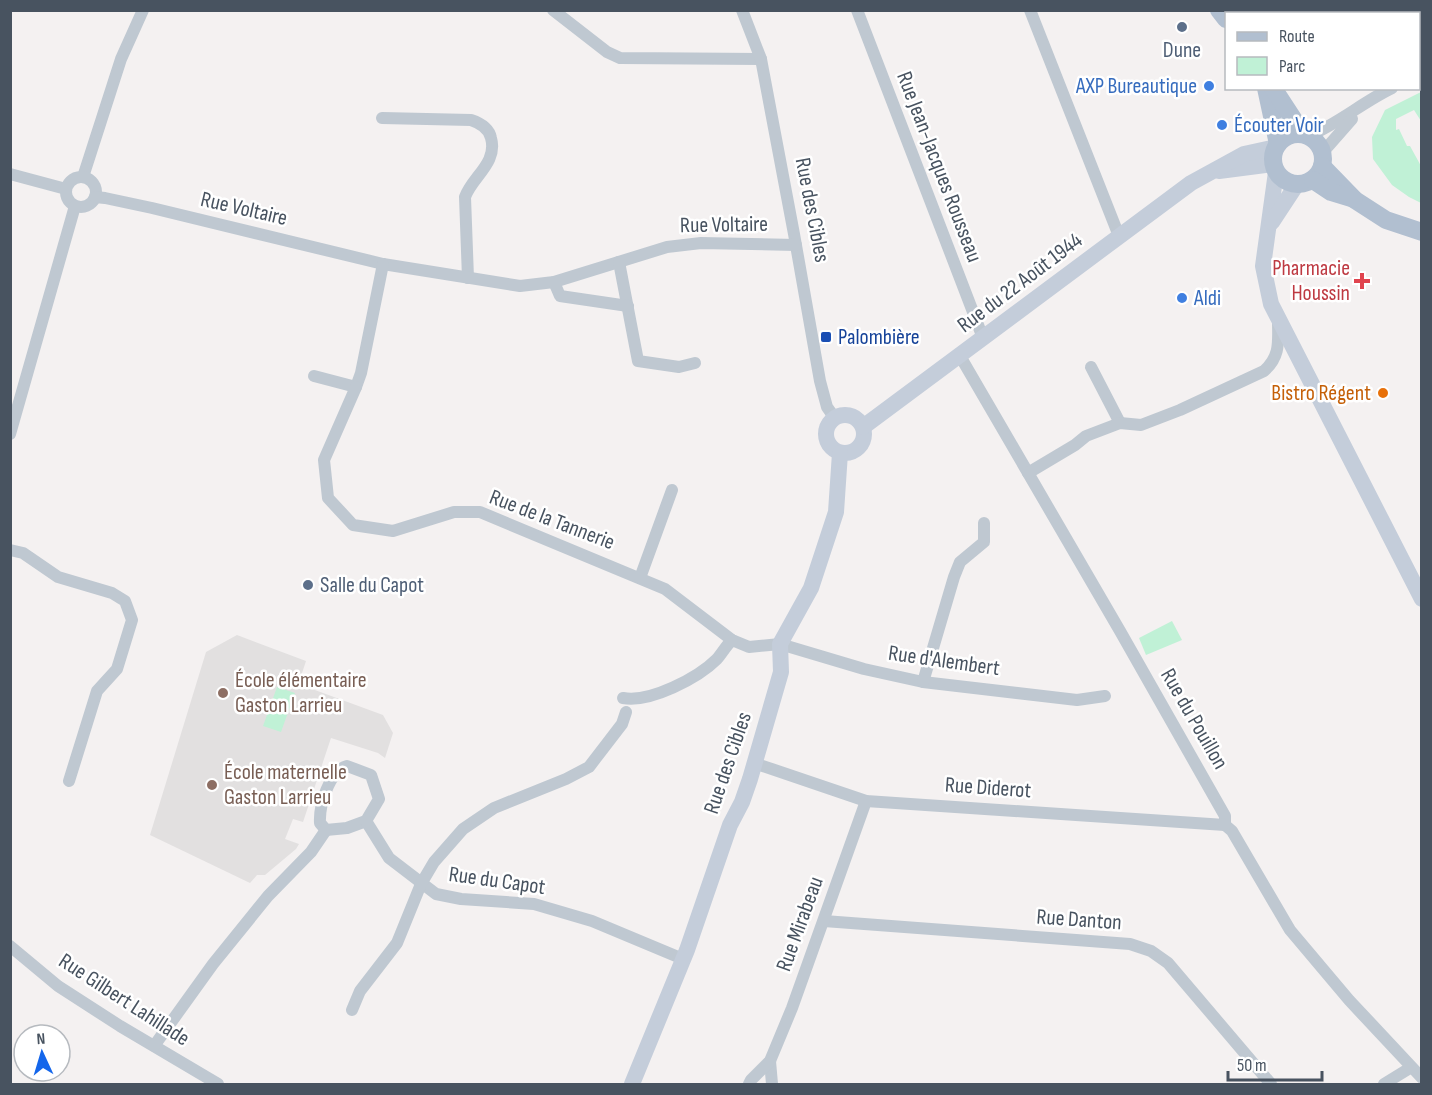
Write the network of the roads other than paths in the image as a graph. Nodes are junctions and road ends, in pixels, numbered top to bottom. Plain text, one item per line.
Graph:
1 (143, 10) edge
2 (553, 10) edge
3 (742, 10) edge
4 (857, 10) edge
5 (1030, 10) edge
6 (761, 59) junction
7 (1266, 90) edge
8 (1274, 90) edge
9 (1389, 90) edge
10 (1367, 103) junction
11 (381, 118) dead end
12 (1306, 135) junction
13 (1276, 157) junction
14 (1314, 170) junction
15 (10, 174) edge
16 (84, 177) junction
17 (66, 189) junction
18 (94, 197) junction
19 (75, 206) junction
20 (1267, 230) junction
21 (1422, 232) edge
22 (1119, 236) junction
23 (796, 245) junction
24 (620, 262) junction
25 (383, 264) junction
26 (468, 278) junction
27 (554, 282) junction
28 (628, 306) junction
29 (1278, 319) junction
30 (982, 338) junction
31 (960, 356) junction
32 (695, 363) dead end
33 (1092, 367) dead end
34 (314, 376) dead end
35 (356, 387) junction
36 (834, 417) junction
37 (1120, 423) junction
38 (863, 427) junction
39 (10, 434) edge
40 (840, 453) junction
41 (1028, 473) junction
42 (672, 490) dead end
43 (984, 523) dead end
44 (10, 550) edge
45 (640, 578) junction
46 (1422, 599) edge
47 (732, 640) junction
48 (780, 644) junction
49 (923, 682) junction
50 (1105, 696) dead end
51 (623, 698) dead end
52 (626, 712) dead end
53 (754, 763) junction
54 (69, 781) dead end
55 (866, 801) junction
56 (366, 820) junction
57 (1225, 825) junction
58 (326, 830) junction
59 (421, 884) junction
60 (824, 921) junction
61 (10, 946) edge
62 (683, 959) junction
63 (352, 1010) dead end
64 (154, 1046) junction
65 (770, 1061) junction
66 (1410, 1068) junction
67 (1422, 1078) edge
68 (218, 1084) edge
69 (633, 1084) edge
70 (749, 1084) edge
71 (772, 1084) edge
72 (1271, 1084) edge
73 (1384, 1084) edge

1 - 16 street
2 - 6 street
3 - 6 street, Rue des Cibles
4 - 30 street, Rue Jean-Jacques Rousseau
5 - 22 street
6 - 23 street, Rue des Cibles
7 - 13 main road
8 - 12 main road
9 - 10 street
10 - 12 street
10 - 14 street
11 - 26 street
12 - 13 main road
12 - 14 main road
13 - 14 main road
13 - 20 street
13 - 22 street, Rue du 22 Août 1944
14 - 20 street
14 - 21 main road
15 - 17 street
16 - 17 street
16 - 18 street
17 - 19 street
18 - 19 street
18 - 25 street, Rue Voltaire
19 - 39 street
20 - 29 street
22 - 30 street, Rue du 22 Août 1944
23 - 24 street, Rue Voltaire
23 - 36 street, Rue des Cibles
24 - 27 street, Rue Voltaire
24 - 28 street
25 - 26 street, Rue Voltaire
25 - 35 street
26 - 27 street, Rue Voltaire
27 - 28 street
28 - 32 street
29 - 37 street
29 - 46 street
30 - 31 street, Rue du 22 Août 1944
31 - 38 street, Rue du 22 Août 1944
31 - 41 street, Rue du Pouillon
33 - 37 street
34 - 35 street
35 - 45 street, Rue de la Tannerie
36 - 38 street
36 - 40 street
37 - 41 street
38 - 40 street
40 - 48 street
41 - 57 street, Rue du Pouillon
42 - 45 street
43 - 49 street
44 - 54 street
45 - 47 street, Rue de la Tannerie
47 - 48 street, Rue de la Tannerie
47 - 51 street
48 - 49 street, Rue d'Alembert
48 - 53 street, Rue des Cibles
49 - 50 street, Rue d'Alembert
52 - 59 street
53 - 55 street, Rue Diderot
53 - 62 street, Rue des Cibles
55 - 57 street, Rue Diderot
55 - 60 street, Rue Mirabeau
56 - 58 street
56 - 58 street
56 - 59 street, Rue du Capot
57 - 66 street, Rue du Pouillon
58 - 64 street
59 - 62 street, Rue du Capot
59 - 63 street
60 - 65 street, Rue Mirabeau
60 - 72 street, Rue Danton
61 - 64 street, Rue Gilbert Lahillade
62 - 69 street, Rue des Cibles
64 - 68 street, Rue Gilbert Lahillade
65 - 70 street, Rue Mirabeau
65 - 71 street, Rue Mirabeau
66 - 67 street, Rue du Pouillon
66 - 73 street

